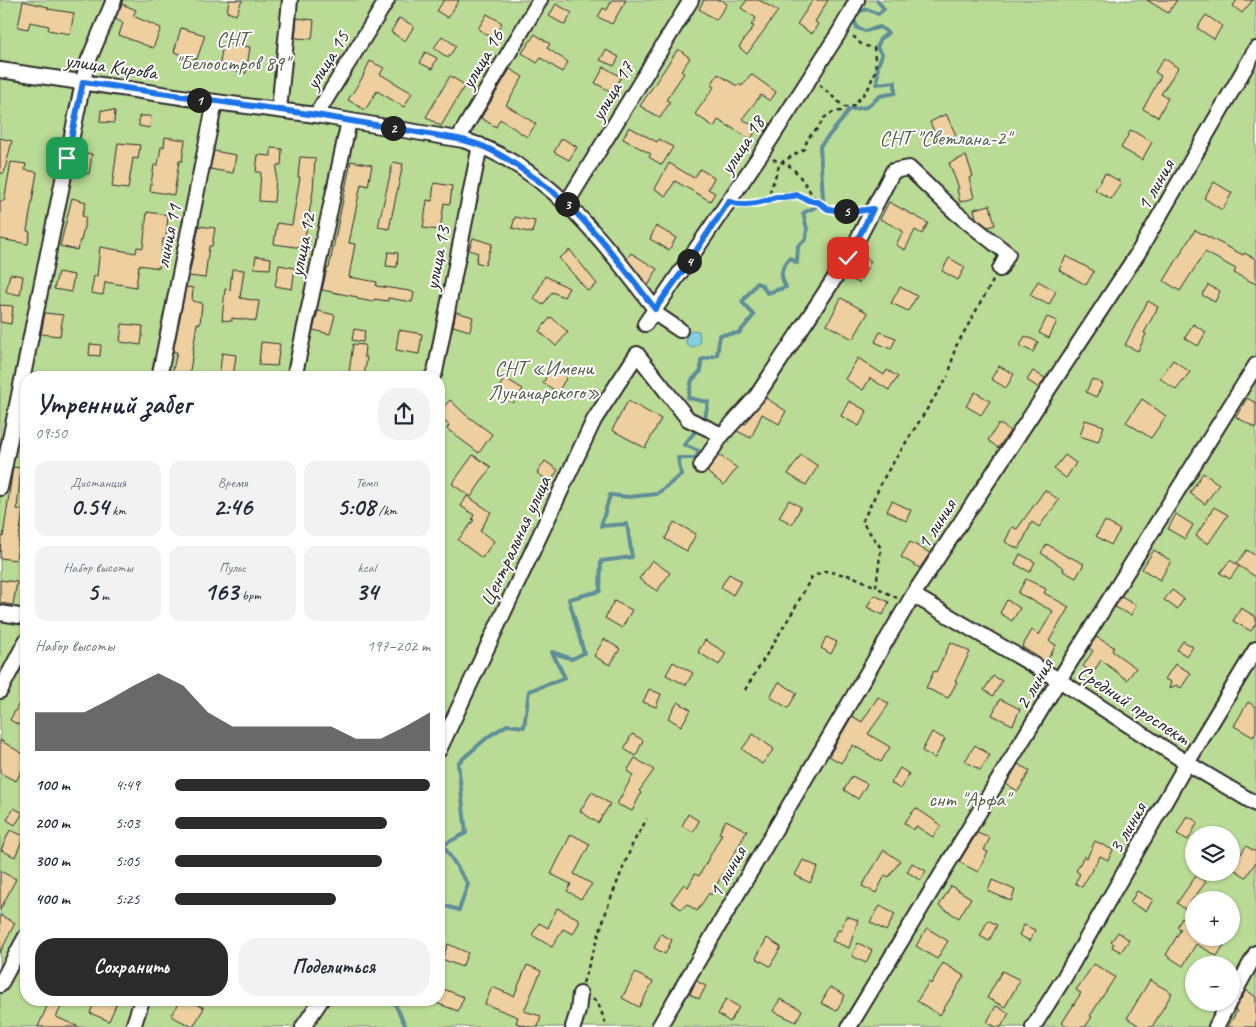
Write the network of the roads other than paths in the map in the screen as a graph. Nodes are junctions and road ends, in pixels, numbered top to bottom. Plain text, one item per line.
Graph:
1 (114, 0) edge
2 (290, 0) edge
3 (387, 0) edge
4 (540, 0) edge
5 (691, 0) edge
6 (857, 0) edge
7 (1256, 50) edge
8 (0, 70) edge
9 (83, 82) junction
10 (215, 102) junction
11 (279, 110) junction
12 (316, 115) junction
13 (349, 121) junction
14 (458, 139) junction
15 (480, 145) junction
16 (566, 204) junction
17 (1000, 269) road end
18 (651, 315) junction
19 (680, 330) dead end
20 (1256, 365) edge
21 (24, 371) edge
22 (160, 371) edge
23 (295, 371) edge
24 (435, 371) edge
25 (20, 390) edge
26 (722, 435) junction
27 (701, 466) dead end
28 (0, 488) edge
29 (911, 599) junction
30 (0, 613) edge
31 (20, 616) edge
32 (1256, 649) edge
33 (20, 653) edge
34 (1060, 680) junction
35 (0, 691) edge
36 (445, 737) edge
37 (1187, 763) junction
38 (1256, 804) edge
39 (20, 947) edge
40 (1256, 953) edge
41 (1240, 982) edge
42 (0, 985) edge
43 (580, 994) road end
44 (140, 1006) edge
45 (316, 1006) edge
46 (1224, 1011) edge
47 (132, 1027) edge
48 (303, 1027) edge
49 (573, 1027) edge
50 (659, 1027) edge
51 (849, 1027) edge
52 (1033, 1027) edge
53 (1216, 1027) edge

1 - 9 street
2 - 11 street
3 - 12 street, улица 15
4 - 14 street, улица 16
5 - 16 street, улица 17
6 - 18 street, улица 18
7 - 29 street, 1 линия
8 - 9 street, улица Кирова
9 - 10 street, улица Кирова
9 - 21 street
10 - 11 street, улица Кирова
10 - 22 street, линия 11
11 - 12 street, улица Кирова
12 - 13 street, улица Кирова
13 - 14 street, улица Кирова
13 - 23 street, улица 12
14 - 15 street, улица Кирова
15 - 16 street, улица Кирова
15 - 24 street, улица 13
16 - 18 street, улица Кирова
17 - 26 street
18 - 19 street, улица Кирова
20 - 34 street, 2 линия
25 - 28 street
26 - 27 street
26 - 36 street, Центральная улица
29 - 34 street, Средний проспект
29 - 50 street, 1 линия
30 - 31 street
32 - 37 street, 3 линия
33 - 35 street
34 - 37 street, Средний проспект
34 - 51 street, 2 линия
37 - 38 street, Средний проспект
37 - 52 street, 3 линия
39 - 42 street
40 - 41 street
43 - 49 street
44 - 47 street
45 - 48 street
46 - 53 street

